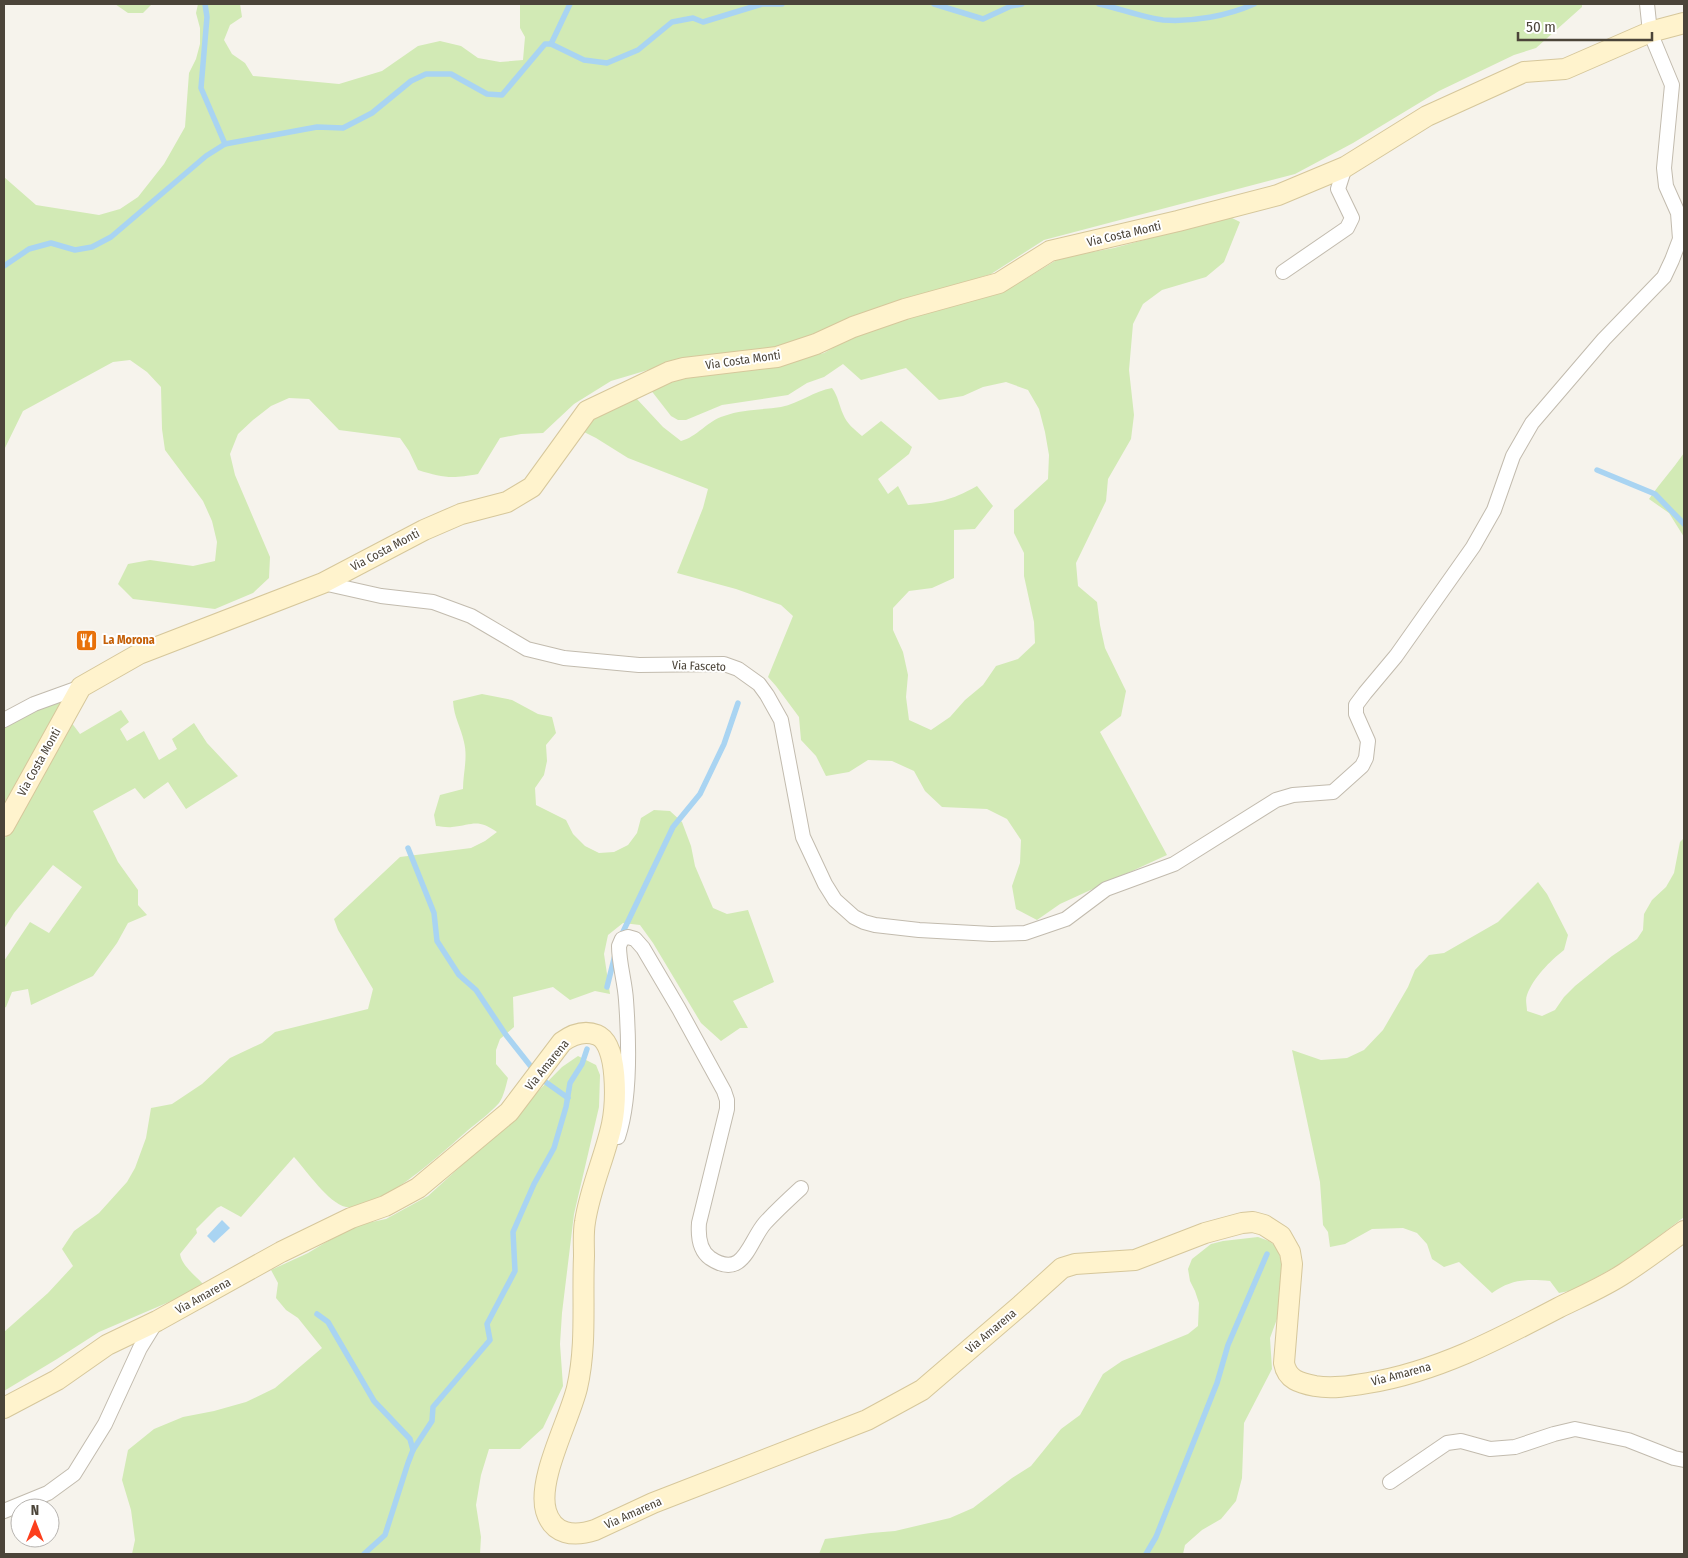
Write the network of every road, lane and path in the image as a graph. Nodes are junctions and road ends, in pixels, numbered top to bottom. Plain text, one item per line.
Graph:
1 (1647, 4) edge
2 (1684, 23) edge
3 (1650, 32) junction
4 (1345, 168) junction
5 (1283, 272) dead end
6 (323, 583) junction
7 (81, 687) junction
8 (4, 720) edge
9 (4, 826) edge
10 (602, 1159) junction
11 (801, 1188) dead end
12 (1684, 1231) edge
13 (157, 1321) junction
14 (4, 1408) edge
15 (1684, 1460) edge
16 (1390, 1482) dead end
17 (4, 1511) edge

1 - 3 street
2 - 3 street, Via Costa Monti
3 - 4 street, Via Costa Monti
3 - 6 street, Via Fasceto
4 - 5 street
4 - 6 street, Via Costa Monti
6 - 7 street, Via Costa Monti
7 - 8 street
7 - 9 street, Via Costa Monti
10 - 11 street
10 - 12 street, Via Amarena
10 - 13 street, Via Amarena
13 - 14 street, Via Amarena
13 - 17 street
15 - 16 street

